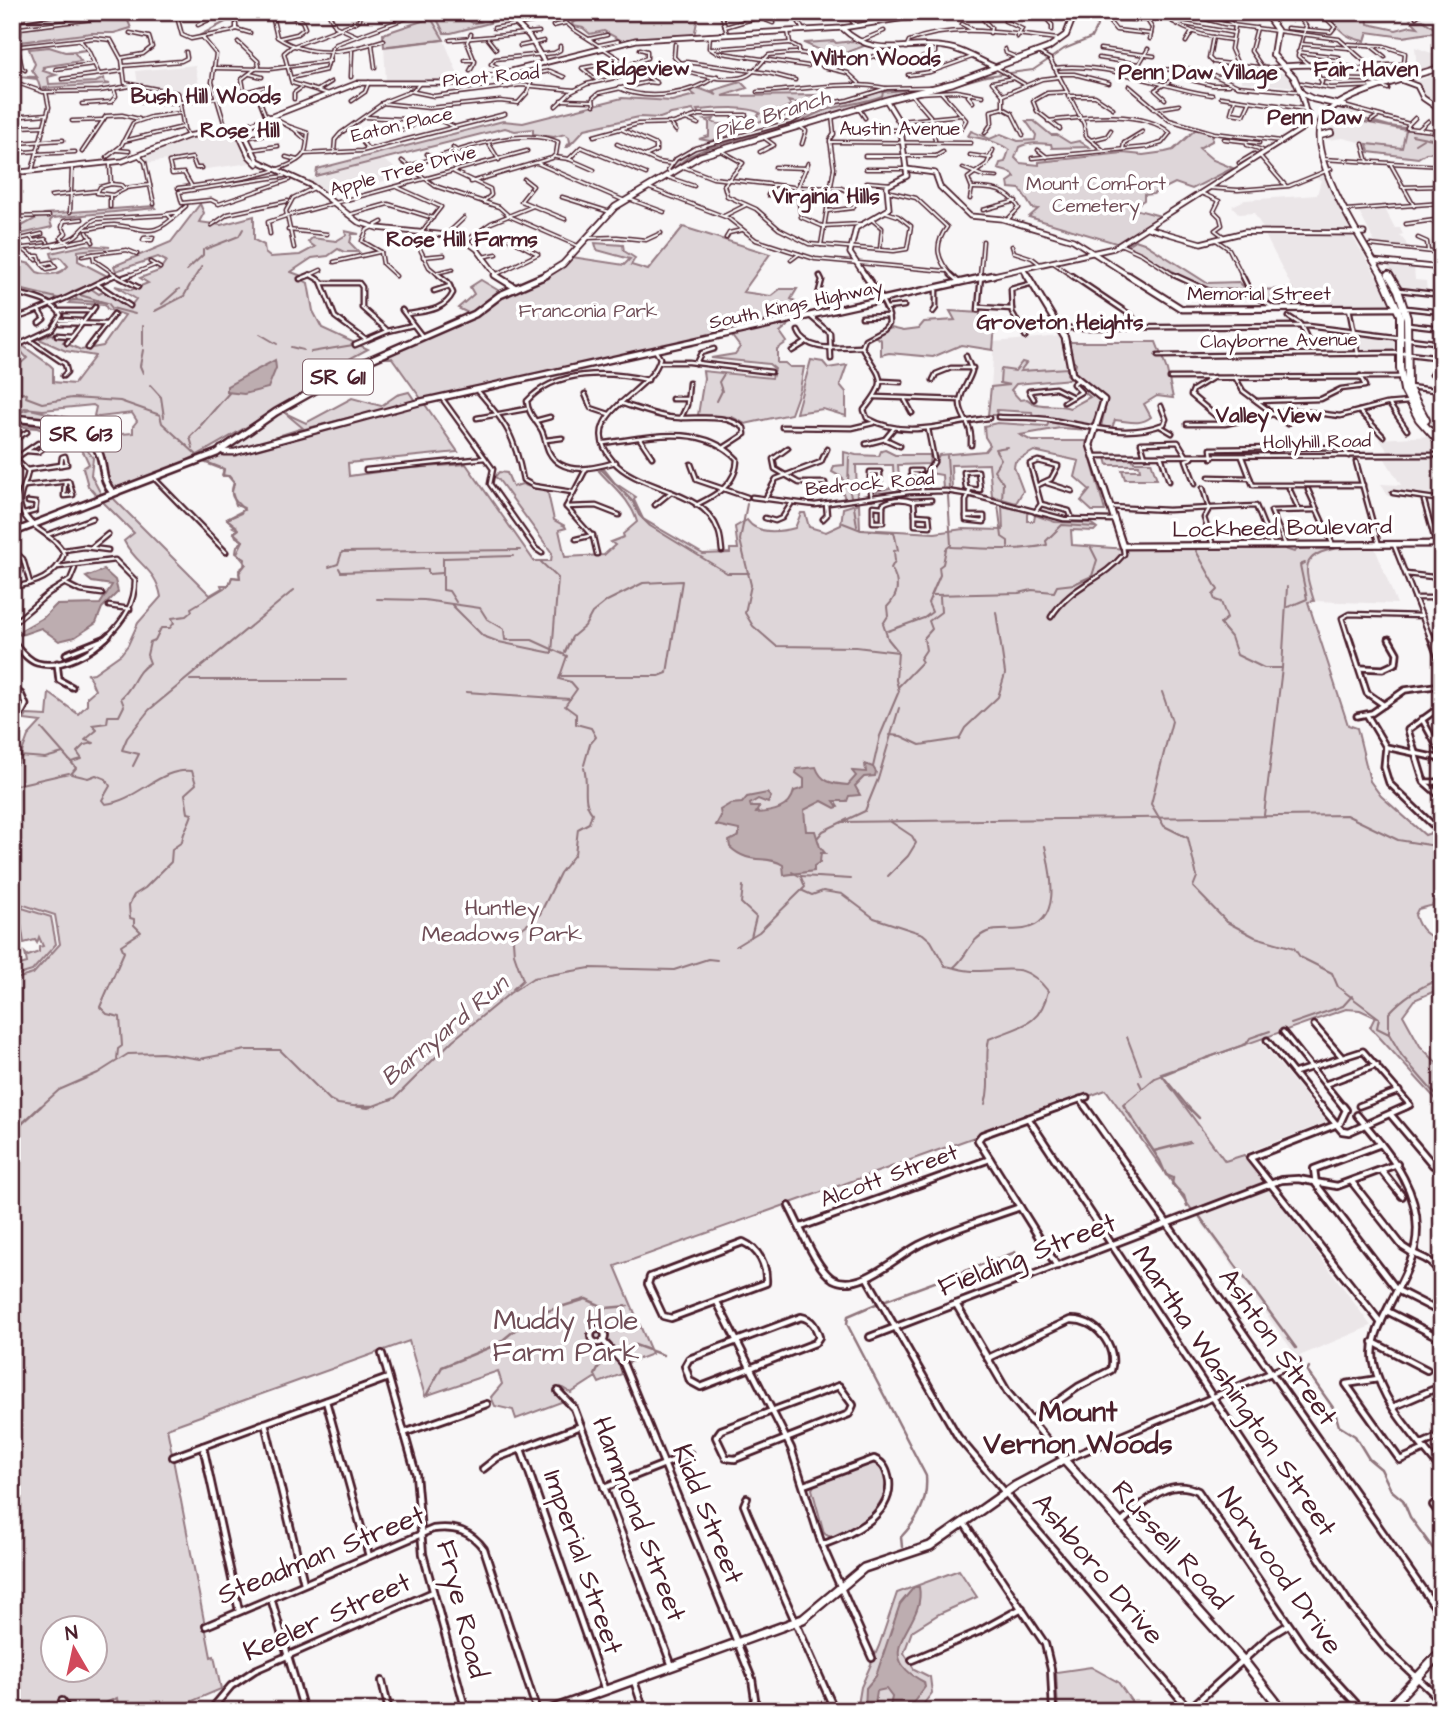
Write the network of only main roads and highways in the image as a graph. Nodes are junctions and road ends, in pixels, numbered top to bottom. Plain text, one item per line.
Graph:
1 (58, 12) edge
2 (75, 12) edge
3 (942, 12) edge
4 (1267, 14) edge
5 (1072, 15) edge
6 (12, 19) edge
7 (1286, 66) junction
8 (1442, 67) edge
9 (1302, 92) junction
10 (1314, 99) junction
11 (1340, 105) junction
12 (1306, 111) junction
13 (1308, 122) junction
14 (1321, 124) junction
15 (1331, 133) dead end
16 (1321, 136) junction
17 (1325, 159) junction
18 (12, 173) edge
19 (1361, 233) junction
20 (1377, 261) junction
21 (1442, 268) edge
22 (1402, 308) junction
23 (1405, 322) junction
24 (1395, 325) dead end
25 (1412, 402) junction
26 (12, 420) edge
27 (1442, 438) edge
28 (1442, 444) edge
29 (223, 451) junction
30 (110, 492) junction
31 (12, 533) edge

1 - 6 highway
2 - 6 highway
3 - 18 main road
4 - 7 main road
5 - 29 main road, SR 611
7 - 9 main road
7 - 9 main road
8 - 11 highway
9 - 10 main road
9 - 12 main road
10 - 11 main road
10 - 12 main road
11 - 14 highway
11 - 14 highway
12 - 13 main road
13 - 14 main road
13 - 29 main road, South Kings Highway
14 - 16 highway
14 - 17 highway
15 - 16 highway
16 - 17 highway
17 - 19 highway
19 - 20 highway
19 - 20 highway
20 - 21 main road
20 - 22 highway
20 - 22 highway
22 - 23 highway
23 - 24 highway
23 - 25 highway
25 - 27 highway
25 - 28 highway
26 - 30 main road, SR 613
29 - 30 main road, SR 611
29 - 30 main road, SR 611
30 - 31 main road, SR 611

